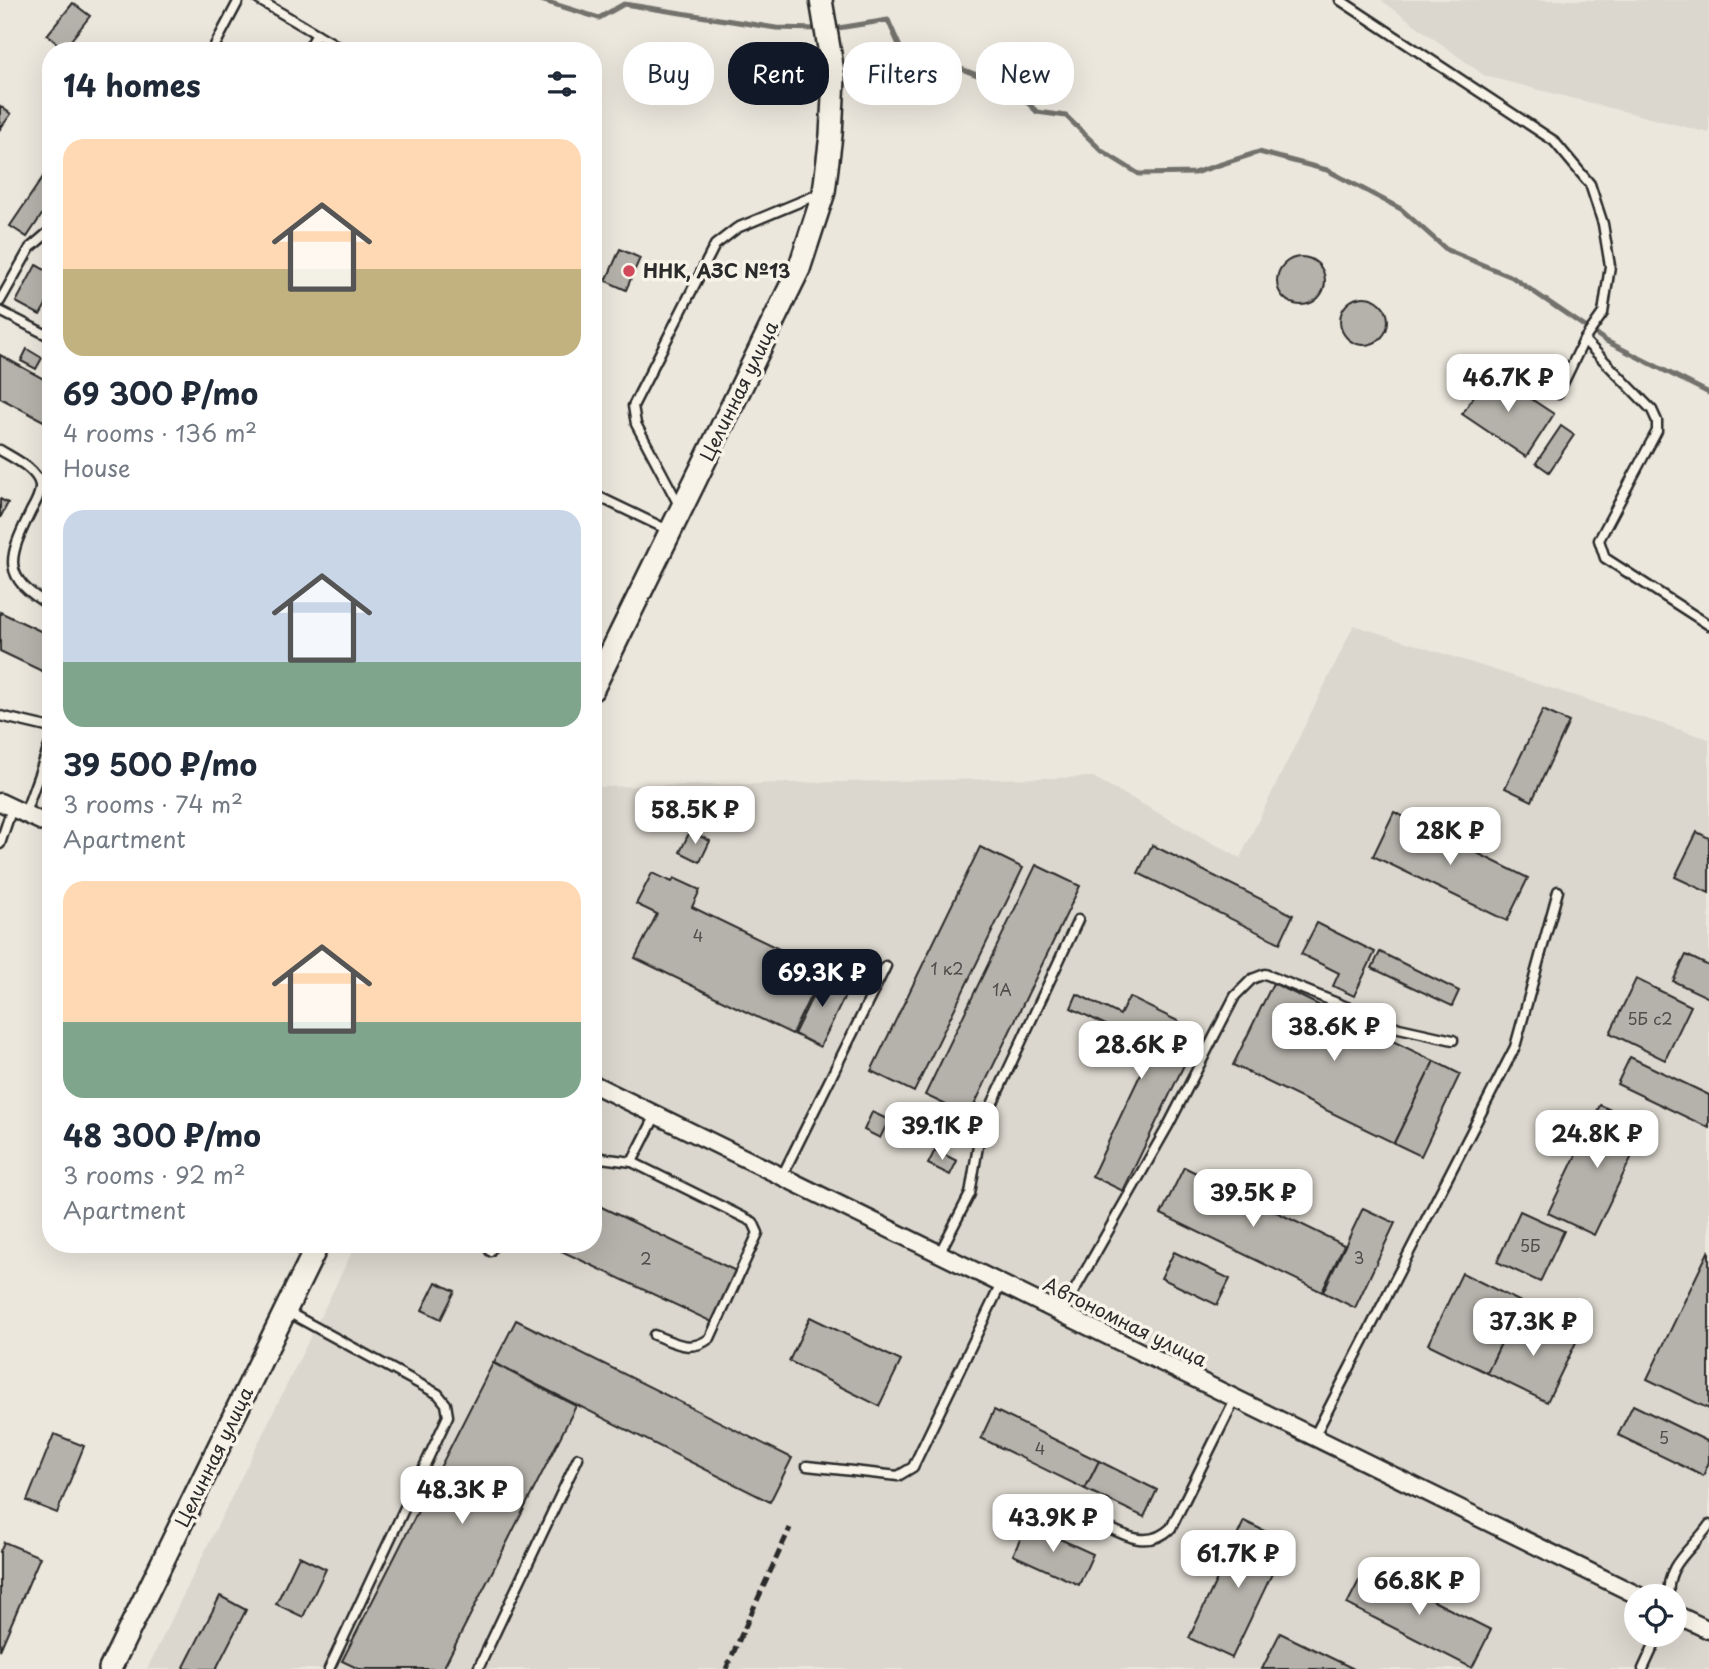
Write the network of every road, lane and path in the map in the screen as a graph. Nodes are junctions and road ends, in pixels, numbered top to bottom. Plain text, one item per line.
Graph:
1 (239, 0) edge
2 (259, 0) edge
3 (821, 0) edge
4 (1340, 0) edge
5 (317, 34) junction
6 (217, 42) edge
7 (312, 42) edge
8 (331, 42) edge
9 (824, 192) junction
10 (42, 238) edge
11 (0, 301) edge
12 (0, 311) edge
13 (42, 332) edge
14 (1584, 340) junction
15 (1558, 394) dead end
16 (0, 450) edge
17 (602, 498) edge
18 (681, 510) junction
19 (671, 532) junction
20 (42, 600) edge
21 (1709, 625) edge
22 (602, 671) edge
23 (0, 716) edge
24 (42, 726) edge
25 (42, 756) edge
26 (12, 808) edge
27 (42, 822) edge
28 (0, 845) edge
29 (1558, 891) dead end
30 (1077, 920) dead end
31 (886, 966) dead end
32 (1453, 1040) dead end
33 (602, 1088) edge
34 (656, 1115) junction
35 (602, 1158) edge
36 (632, 1162) junction
37 (782, 1176) junction
38 (314, 1253) edge
39 (939, 1254) junction
40 (1001, 1284) junction
41 (286, 1311) junction
42 (1061, 1314) junction
43 (654, 1335) dead end
44 (1235, 1399) junction
45 (1314, 1437) junction
46 (578, 1458) dead end
47 (807, 1466) dead end
48 (1086, 1516) dead end
49 (1709, 1525) edge
50 (1667, 1584) edge
51 (1624, 1589) edge
52 (1687, 1620) edge
53 (1709, 1630) edge
54 (1653, 1647) edge
55 (110, 1669) edge
56 (329, 1669) edge
57 (478, 1669) edge
58 (1643, 1669) edge

1 - 6 lane
2 - 5 lane
3 - 9 street, Целинная улица
4 - 14 lane
5 - 7 lane
5 - 8 lane
9 - 18 street, Целинная улица
9 - 18 lane
10 - 11 lane
12 - 13 lane
14 - 15 lane
14 - 21 lane
16 - 20 lane
17 - 19 lane
18 - 19 street, Целинная улица
19 - 22 street, Целинная улица
23 - 24 lane
25 - 26 lane
26 - 27 street
26 - 28 lane
29 - 45 lane
30 - 39 lane
31 - 37 lane
32 - 42 lane
33 - 34 street, Автономная улица
34 - 36 lane
34 - 37 street, Автономная улица
35 - 36 lane
36 - 43 lane
37 - 39 street, Автономная улица
38 - 41 street, Целинная улица
39 - 40 street, Автономная улица
40 - 42 street, Автономная улица
40 - 47 lane
41 - 55 street, Целинная улица
41 - 56 lane
42 - 44 street, Автономная улица
44 - 45 street, Автономная улица
44 - 48 lane
45 - 51 street, Автономная улица
46 - 57 lane
49 - 50 lane
52 - 53 street
54 - 58 lane

